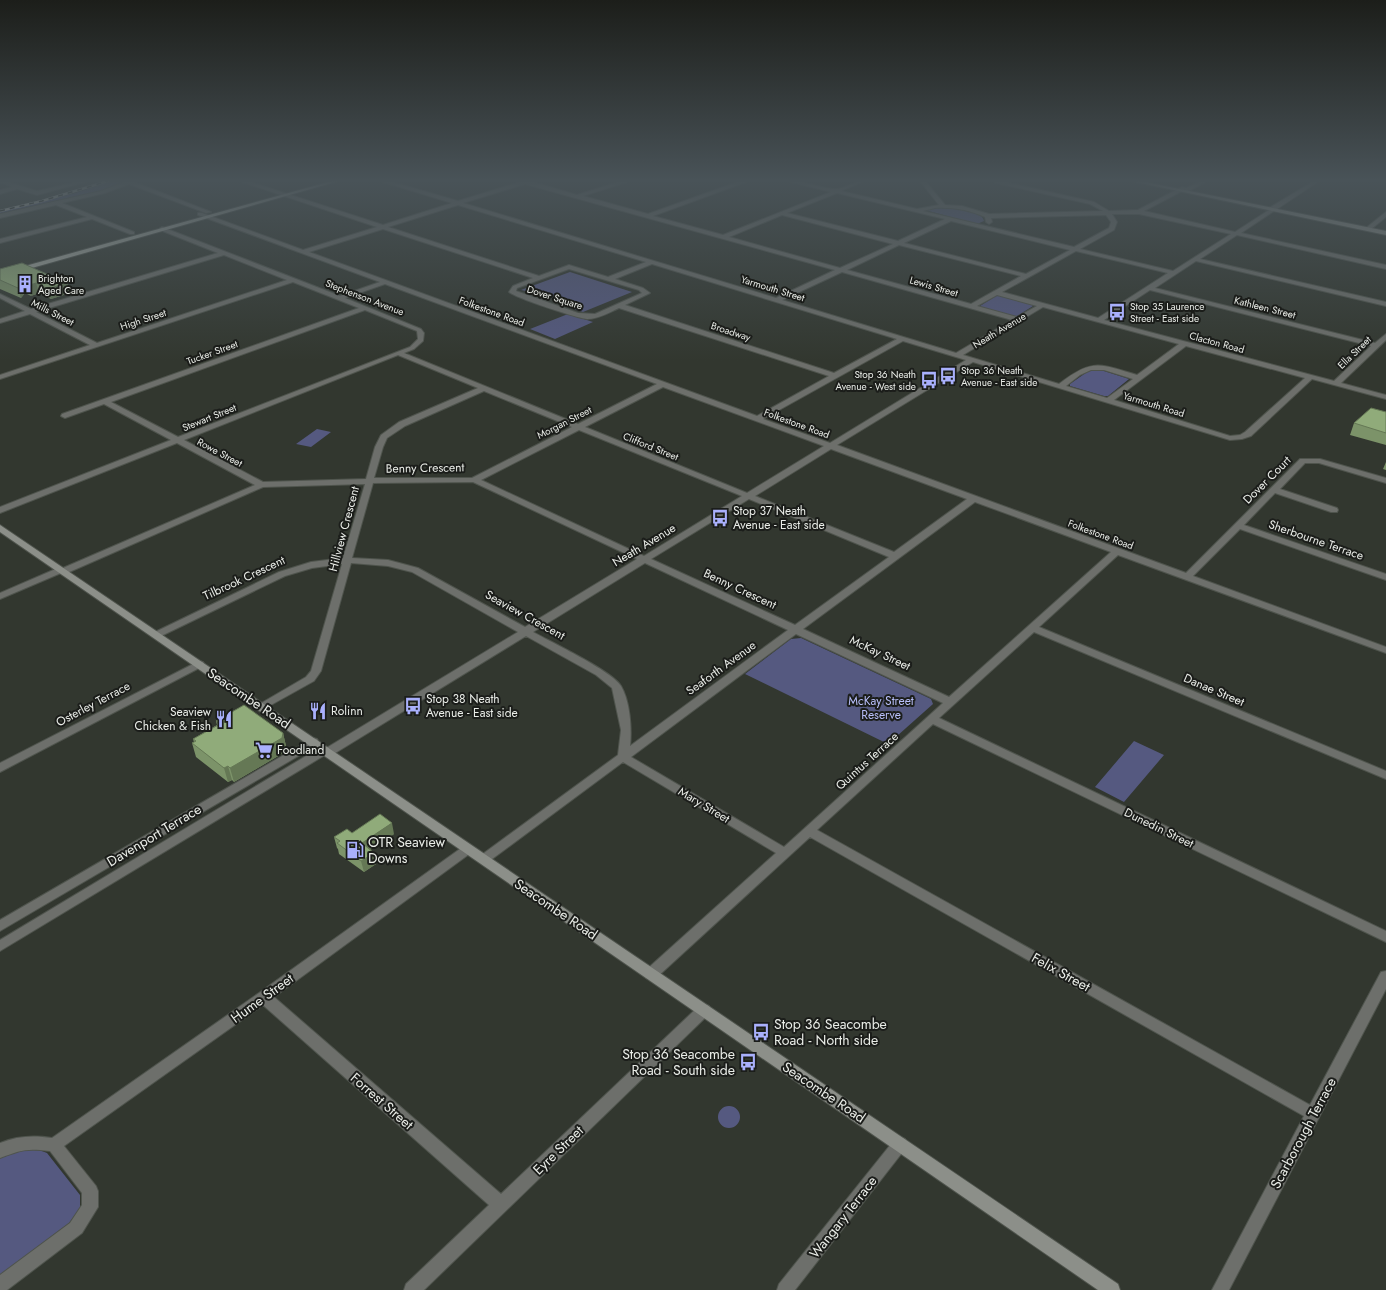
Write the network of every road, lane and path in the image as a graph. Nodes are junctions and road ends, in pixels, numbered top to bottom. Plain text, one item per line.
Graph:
1 (106, 241) edge
2 (122, 241) edge
3 (192, 241) edge
4 (276, 241) edge
5 (337, 241) edge
6 (429, 241) edge
7 (584, 241) edge
8 (738, 241) edge
9 (891, 241) edge
10 (902, 241) edge
11 (1042, 241) edge
12 (1089, 241) edge
13 (1224, 241) edge
14 (1269, 241) edge
15 (898, 243) junction
16 (1075, 249) junction
17 (303, 252) junction
18 (224, 253) junction
19 (1195, 259) junction
20 (652, 262) junction
21 (1386, 267) edge
22 (0, 270) edge
23 (840, 270) junction
24 (1174, 273) junction
25 (0, 275) edge
26 (1027, 276) junction
27 (538, 278) junction
28 (609, 279) junction
29 (293, 280) junction
30 (386, 282) junction
31 (1150, 288) junction
32 (997, 293) junction
33 (0, 296) edge
34 (340, 298) junction
35 (776, 300) junction
36 (1386, 304) edge
37 (1042, 305) junction
38 (620, 306) junction
39 (972, 306) junction
40 (365, 308) junction
41 (30, 311) junction
42 (1017, 319) junction
43 (1099, 320) junction
44 (0, 321) edge
45 (1386, 336) edge
46 (422, 338) joint
47 (903, 338) junction
48 (1185, 344) junction
49 (96, 345) junction
50 (1376, 345) junction
51 (398, 353) junction
52 (957, 355) junction
53 (973, 359) junction
54 (835, 376) junction
55 (0, 377) edge
56 (1310, 377) junction
57 (1138, 378) junction
58 (663, 384) junction
59 (1335, 384) junction
60 (1060, 386) junction
61 (484, 388) junction
62 (1386, 397) edge
63 (1108, 401) junction
64 (105, 402) junction
65 (65, 416) dead end
66 (758, 419) junction
67 (578, 426) junction
68 (178, 440) junction
69 (831, 446) junction
70 (474, 480) junction
71 (370, 481) junction
72 (1386, 481) edge
73 (262, 485) junction
74 (1274, 490) junction
75 (748, 496) junction
76 (974, 498) junction
77 (0, 510) edge
78 (1334, 510) dead end
79 (1238, 526) junction
80 (0, 528) edge
81 (1117, 551) junction
82 (895, 556) junction
83 (646, 559) junction
84 (348, 560) junction
85 (62, 570) junction
86 (1187, 577) junction
87 (1386, 577) edge
88 (0, 596) edge
89 (1032, 628) junction
90 (797, 629) junction
91 (527, 631) junction
92 (156, 635) junction
93 (1386, 650) edge
94 (199, 664) junction
95 (951, 702) junction
96 (262, 707) junction
97 (932, 719) junction
98 (313, 742) junction
99 (326, 751) junction
100 (623, 757) junction
101 (1, 766) edge
102 (1386, 775) edge
103 (809, 831) junction
104 (468, 849) junction
105 (785, 853) junction
106 (484, 859) junction
107 (0, 926) edge
108 (1386, 937) edge
109 (0, 946) edge
110 (651, 974) junction
111 (1386, 976) edge
112 (264, 997) junction
113 (704, 1010) junction
114 (1313, 1114) junction
115 (900, 1144) junction
116 (54, 1145) junction
117 (0, 1151) edge
118 (501, 1205) junction
119 (0, 1285) edge
120 (412, 1290) edge
121 (785, 1290) edge
122 (1112, 1290) edge
123 (1220, 1290) edge

1 - 22 main road
2 - 25 main road
3 - 18 street, Stephenson Avenue
4 - 17 street, Folkestone Road
5 - 17 street
6 - 27 street
7 - 20 street, Yarmouth Street
8 - 23 street, Lewis Street
9 - 15 street
10 - 15 street
11 - 16 street
12 - 16 street
13 - 19 street
14 - 21 street
15 - 23 street
15 - 26 street
16 - 24 street
16 - 26 street
17 - 30 street, Folkestone Road
18 - 29 street, Stephenson Avenue
18 - 41 street
19 - 24 street
19 - 36 street
20 - 28 street
20 - 35 street, Yarmouth Street
23 - 35 street
23 - 39 street, Lewis Street
24 - 31 street
26 - 32 street
27 - 28 street, Dover Square
27 - 38 street, Dover Square
28 - 38 street, Dover Square
29 - 34 street, Stephenson Avenue
29 - 49 street, High Street
30 - 34 street
30 - 58 street, Folkestone Road
31 - 43 street
31 - 50 street, Kathleen Street
32 - 37 street, Clacton Road
32 - 39 street
33 - 41 street, Mills Street
34 - 40 street, Stephenson Avenue
35 - 47 street, Yarmouth Street
37 - 42 street, Neath Avenue
37 - 43 street, Clacton Road
38 - 54 street, Broadway
39 - 42 street, Lewis Street
40 - 46 street, Stephenson Avenue
40 - 64 street, Tucker Street
41 - 44 street
41 - 49 street, Mills Street
42 - 52 street, Neath Avenue
43 - 48 street, Clacton Road
45 - 50 street, Ella Street
46 - 51 street, Stewart Street
47 - 52 street, Yarmouth Street
47 - 54 street
48 - 56 street, Clacton Road
48 - 57 street
49 - 55 street, High Street
50 - 59 street, Ella Street
51 - 61 street, Clifford Street
51 - 68 street, Stewart Street
52 - 53 street, Yarmouth Street
53 - 60 street, Yarmouth Road
53 - 69 street, Neath Avenue
54 - 66 street
56 - 59 street, Clacton Road
56 - 63 street, Yarmouth Road
57 - 60 street
57 - 63 street
58 - 66 street, Folkestone Road
58 - 67 street, Morgan Street
59 - 62 street, Clacton Road
60 - 63 street, Yarmouth Road
61 - 67 street, Clifford Street
61 - 71 street, Hillview Crescent
64 - 65 street, Tucker Street
64 - 68 street, Rowe Street
66 - 69 street, Folkestone Road
67 - 70 street, Morgan Street
67 - 75 street, Clifford Street
68 - 73 street, Rowe Street
68 - 77 street, Stewart Street
69 - 75 street, Neath Avenue
69 - 76 street, Folkestone Road
70 - 71 street, Benny Crescent
70 - 83 street, Benny Crescent
71 - 73 street, Benny Crescent
71 - 84 street, Hillview Crescent
72 - 74 street, Dover Court
73 - 85 street, Benny Crescent
74 - 78 street
74 - 79 street, Dover Court
75 - 82 street, Clifford Street
75 - 83 street, Neath Avenue
76 - 81 street, Folkestone Road
76 - 82 street, Seaforth Avenue
79 - 86 street, Dover Court
79 - 87 street, Sherbourne Terrace
80 - 85 main road, Seacombe Road
81 - 86 street, Folkestone Road
81 - 89 street, Quintus Terrace
82 - 90 street, Seaforth Avenue
83 - 90 street, Benny Crescent
83 - 91 street, Neath Avenue
84 - 91 street, Seaview Crescent
84 - 92 street, Tilbrook Crescent
84 - 96 street, Hillview Crescent
85 - 88 street, Benny Crescent
85 - 92 main road, Seacombe Road
86 - 93 street, Folkestone Road
89 - 95 street, Quintus Terrace
89 - 102 street, Danae Street
90 - 95 street, McKay Street
90 - 100 street, Seaforth Avenue
91 - 99 street, Neath Avenue
91 - 100 street, Seaview Crescent
92 - 94 main road, Seacombe Road
94 - 96 main road, Seacombe Road
94 - 101 street, Osterley Terrace
95 - 97 street, Quintus Terrace
96 - 98 main road, Seacombe Road
97 - 103 street, Quintus Terrace
97 - 108 street, Dunedin Street
98 - 99 main road, Seacombe Road
98 - 107 street, Davenport Terrace
99 - 104 main road, Seacombe Road
99 - 109 street, Davenport Terrace
100 - 105 street, Mary Street
100 - 106 street, Seaforth Avenue
103 - 105 street, Quintus Terrace
103 - 114 street, Felix Street
104 - 106 main road, Seacombe Road
104 - 112 street, Hume Street
105 - 110 street, Quintus Terrace
106 - 110 main road, Seacombe Road
110 - 113 main road, Seacombe Road
111 - 114 street, Scarborough Terrace
112 - 116 street, Hume Street
112 - 118 street, Forrest Street
113 - 115 main road, Seacombe Road
113 - 118 street, Eyre Street
114 - 123 street, Scarborough Terrace
115 - 121 street, Wangary Terrace
115 - 122 main road, Seacombe Road
116 - 117 street
116 - 119 street
118 - 120 street, Eyre Street

